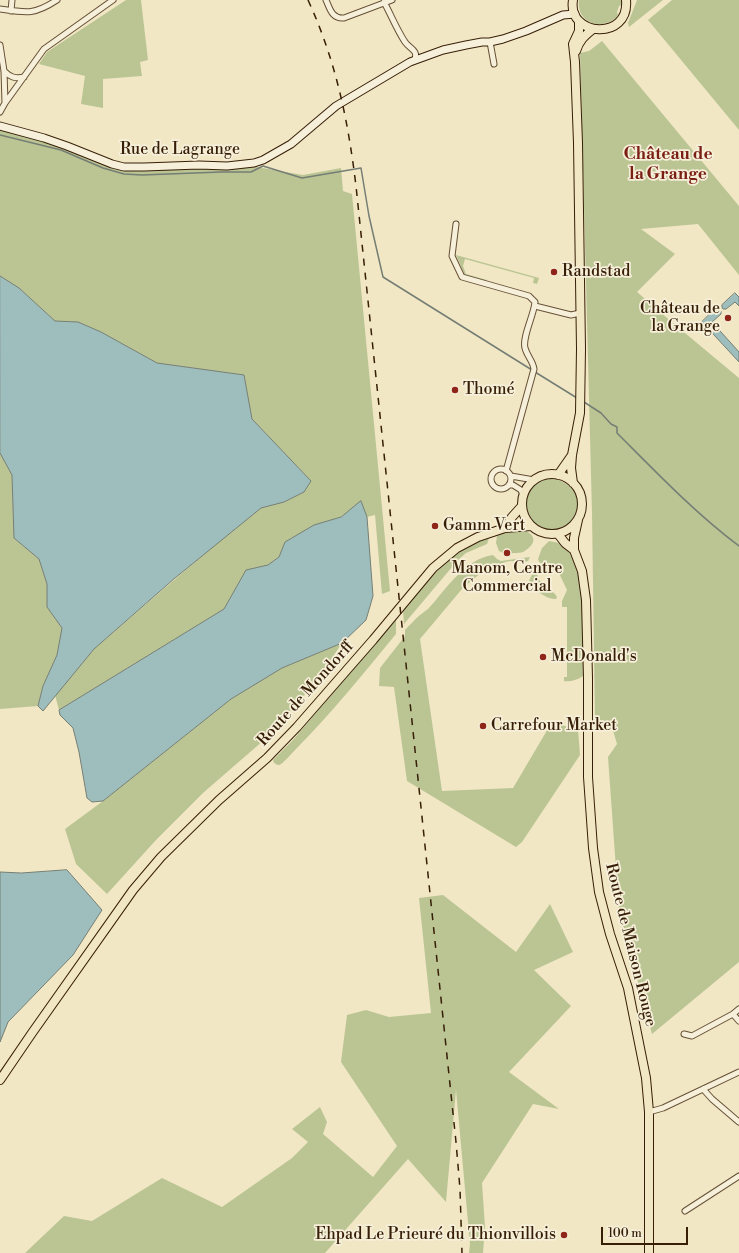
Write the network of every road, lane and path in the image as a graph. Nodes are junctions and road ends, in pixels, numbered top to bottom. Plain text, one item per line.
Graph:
1 (12, 0) edge
2 (57, 0) edge
3 (113, 0) edge
4 (326, 0) edge
5 (392, 0) edge
6 (573, 0) edge
7 (628, 1) edge
8 (384, 2) junction
9 (0, 9) edge
10 (11, 11) junction
11 (577, 18) junction
12 (593, 30) junction
13 (490, 42) junction
14 (0, 45) edge
15 (416, 59) junction
16 (575, 62) junction
17 (494, 64) dead end
18 (4, 71) junction
19 (24, 77) junction
20 (5, 103) junction
21 (0, 112) edge
22 (0, 126) edge
23 (456, 224) dead end
24 (535, 303) junction
25 (580, 313) junction
26 (572, 455) junction
27 (506, 471) junction
28 (558, 475) junction
29 (511, 476) junction
30 (534, 480) junction
31 (573, 483) junction
32 (509, 485) junction
33 (523, 495) junction
34 (522, 507) junction
35 (578, 520) junction
36 (531, 526) junction
37 (505, 528) junction
38 (558, 534) junction
39 (574, 550) junction
40 (739, 1009) edge
41 (733, 1014) junction
42 (739, 1022) edge
43 (684, 1034) dead end
44 (739, 1072) edge
45 (0, 1080) edge
46 (703, 1089) junction
47 (649, 1112) junction
48 (739, 1122) edge
49 (739, 1176) edge
50 (686, 1211) dead end
51 (649, 1253) edge

1 - 10 street
2 - 10 street
3 - 19 street
4 - 8 street
5 - 8 street
6 - 11 main road
7 - 12 main road
8 - 15 street
9 - 10 street
11 - 12 main road
11 - 13 street, Rue de Lagrange
11 - 16 main road
12 - 16 main road
13 - 15 street, Rue de Lagrange
13 - 17 street
14 - 18 street
15 - 22 street, Rue de Lagrange
16 - 25 main road
18 - 19 street
18 - 20 street
19 - 20 street
20 - 21 street
23 - 24 street
24 - 25 street
24 - 27 street
25 - 26 main road
26 - 28 main road
26 - 31 main road
27 - 29 street
27 - 32 street
28 - 30 main road
28 - 31 main road
29 - 30 street
29 - 32 street
30 - 33 main road
31 - 35 main road
32 - 33 street
33 - 34 main road
34 - 36 main road
34 - 37 main road
35 - 38 main road
35 - 39 main road
36 - 37 main road, Route de Mondorff
36 - 38 main road
37 - 45 main road, Route de Mondorff
38 - 39 main road
39 - 47 main road, Route de Maison Rouge
40 - 41 street
41 - 42 street
41 - 43 street
44 - 46 street
46 - 47 street
46 - 48 street
47 - 51 main road, Route de Maison Rouge
49 - 50 street

